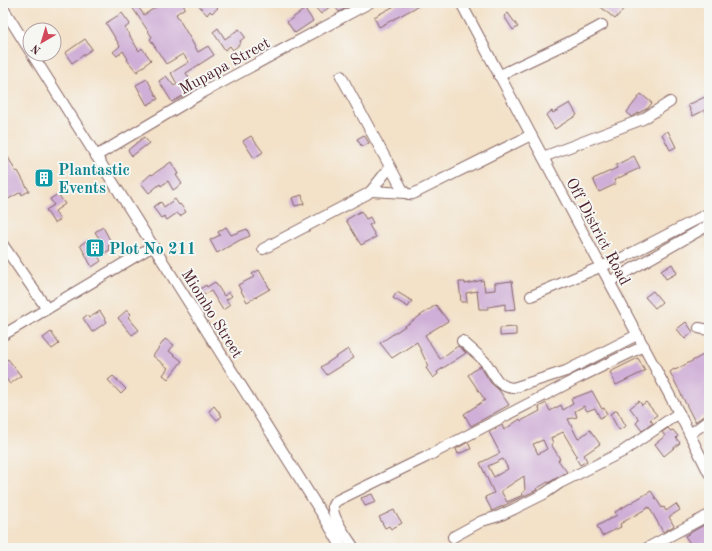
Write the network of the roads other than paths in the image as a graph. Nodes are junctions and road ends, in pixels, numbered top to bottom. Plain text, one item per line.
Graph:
1 (369, 3) edge
2 (461, 3) edge
3 (3, 8) edge
4 (602, 25) dead end
5 (22, 38) edge
6 (37, 62) edge
7 (341, 76) dead end
8 (499, 76) junction
9 (670, 102) dead end
10 (531, 135) junction
11 (96, 156) junction
12 (543, 158) junction
13 (390, 167) junction
14 (371, 191) junction
15 (406, 193) junction
16 (709, 214) edge
17 (709, 225) edge
18 (3, 245) edge
19 (153, 246) junction
20 (263, 249) dead end
21 (601, 266) junction
22 (609, 282) junction
23 (531, 296) dead end
24 (47, 309) junction
25 (3, 335) edge
26 (637, 335) junction
27 (462, 341) dead end
28 (644, 346) junction
29 (679, 413) junction
30 (709, 420) edge
31 (690, 434) junction
32 (709, 473) edge
33 (709, 515) edge
34 (453, 537) dead end
35 (342, 548) edge
36 (354, 548) edge
37 (647, 548) edge

1 - 11 street, Mupapa Street
2 - 8 street, Off District Road
3 - 5 street
4 - 8 street
6 - 11 street, Miombo Street
7 - 13 street
8 - 10 street, Off District Road
9 - 12 street
10 - 12 street, Off District Road
10 - 15 street
11 - 19 street, Miombo Street
12 - 21 street, Off District Road
13 - 14 street
13 - 15 street
14 - 15 street
14 - 20 street
16 - 21 street
17 - 22 street
18 - 24 street
19 - 24 street
19 - 35 street, Miombo Street
21 - 22 street, Off District Road
21 - 23 street
22 - 26 street, Off District Road
24 - 25 street
26 - 27 street
26 - 28 street, Off District Road
28 - 29 street, Off District Road
28 - 36 street
29 - 31 street, Off District Road
29 - 34 street
30 - 31 street
31 - 32 street, Off District Road
33 - 37 street

